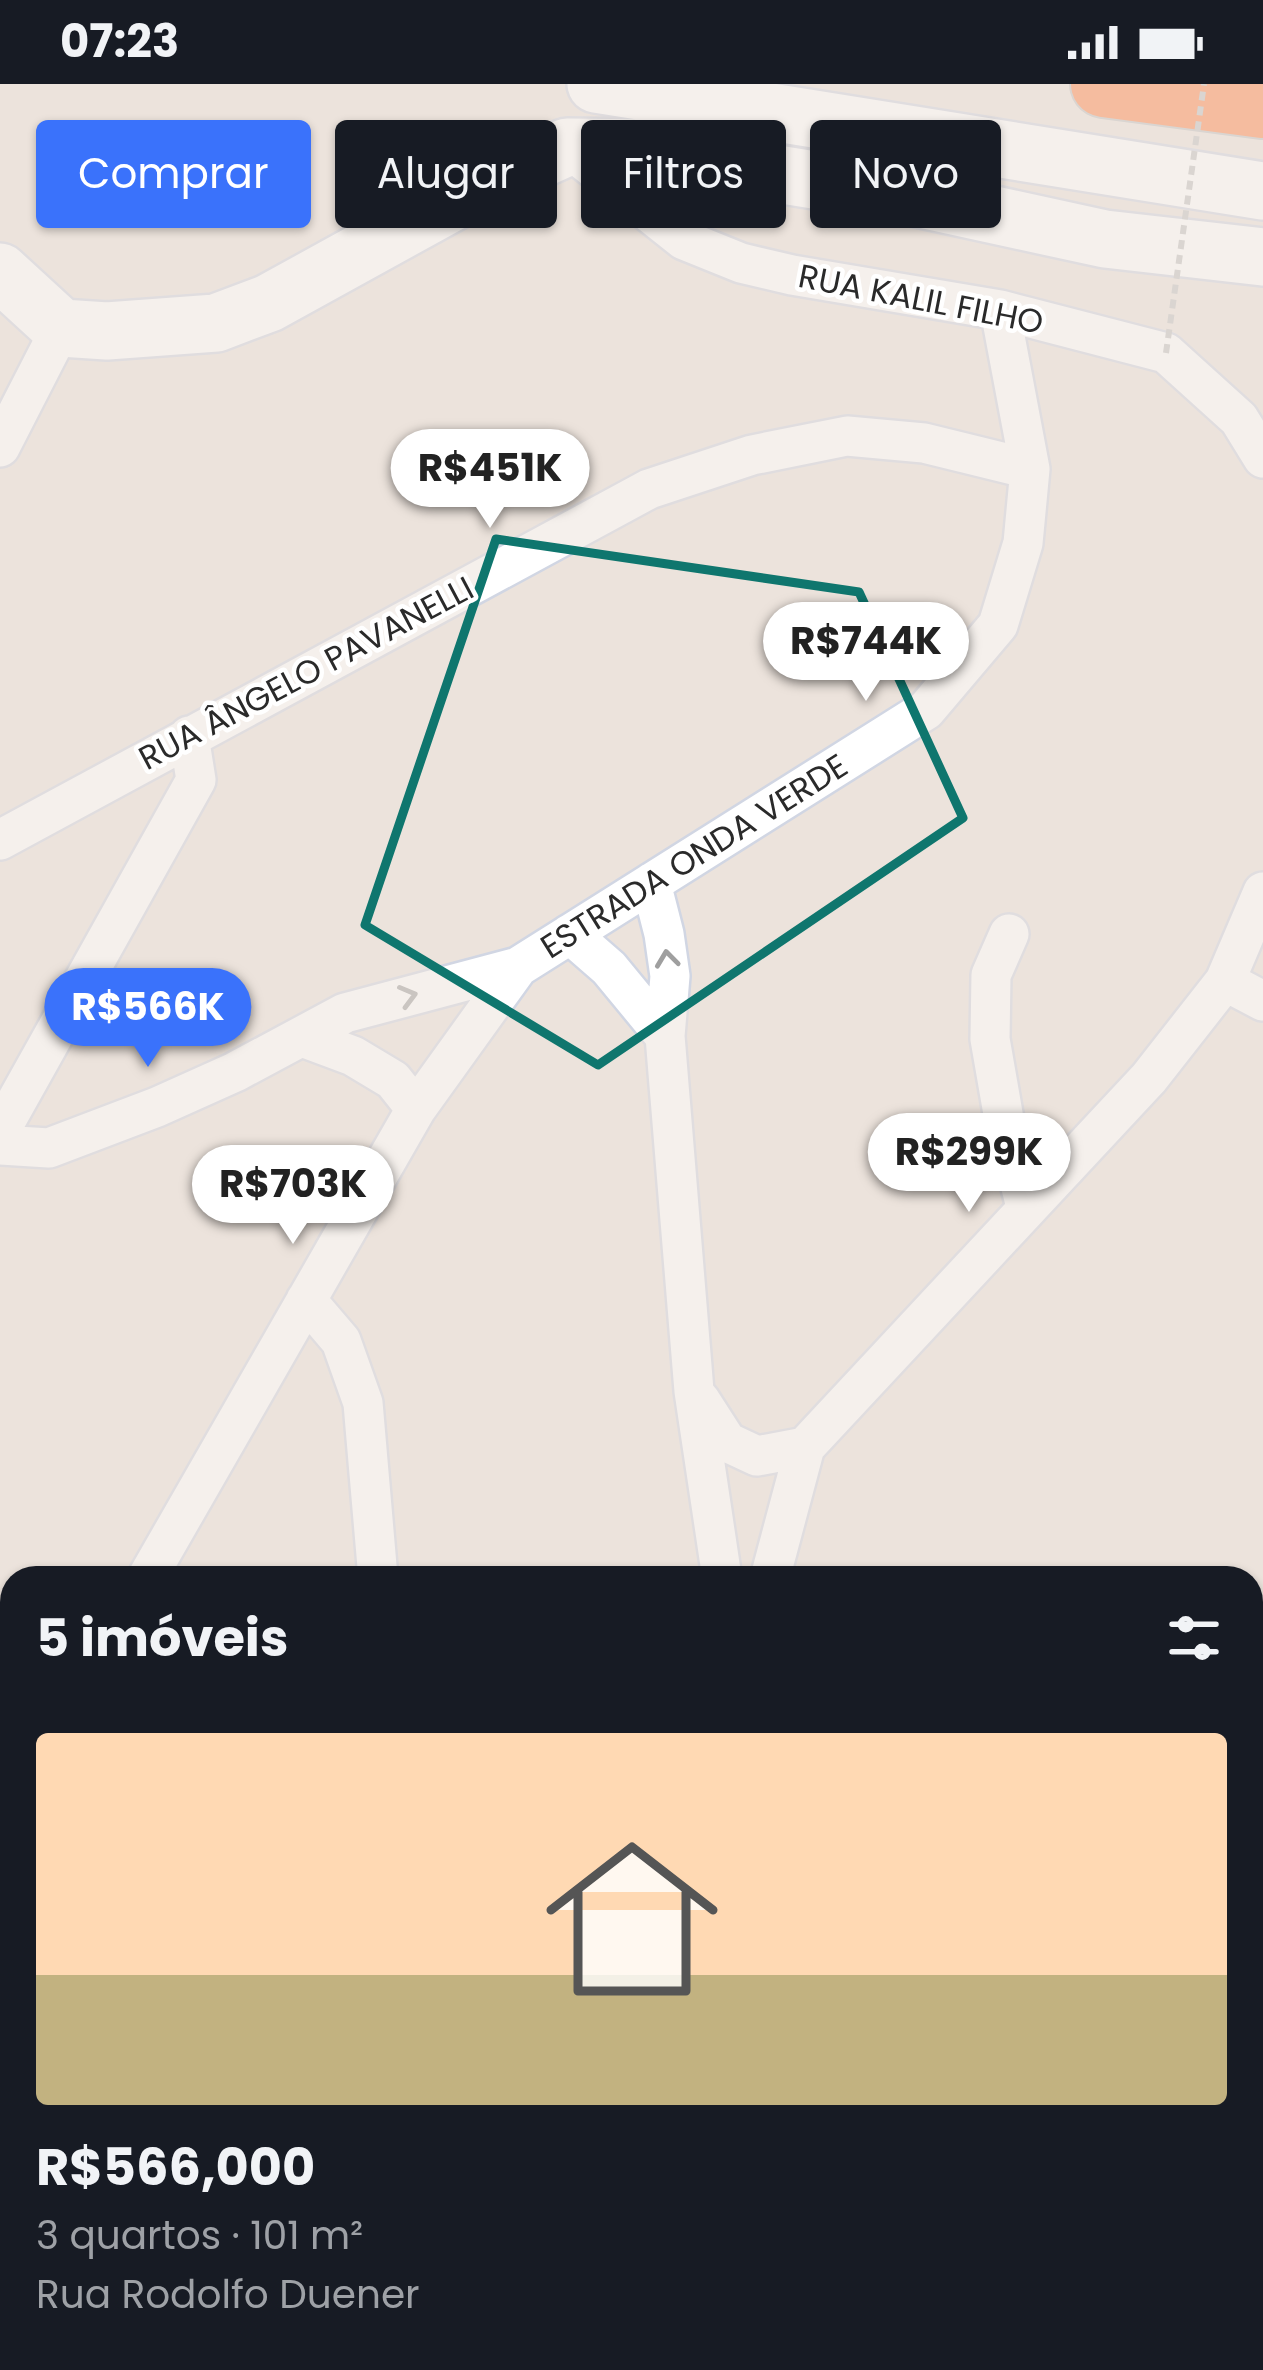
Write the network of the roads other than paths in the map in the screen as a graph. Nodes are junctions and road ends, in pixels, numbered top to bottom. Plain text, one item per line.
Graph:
1 (596, 84) edge
2 (1104, 84) edge
3 (1263, 105) edge
4 (567, 147) junction
5 (1263, 191) edge
6 (1263, 257) edge
7 (0, 272) edge
8 (1000, 310) junction
9 (61, 328) junction
10 (0, 447) edge
11 (1263, 458) edge
12 (1030, 469) junction
13 (189, 736) junction
14 (0, 840) edge
15 (651, 883) junction
16 (1263, 892) edge
17 (571, 934) junction
18 (1009, 934) dead end
19 (518, 967) junction
20 (1226, 981) junction
21 (1263, 1001) edge
22 (665, 1036) junction
23 (302, 1037) junction
24 (416, 1109) junction
25 (0, 1130) edge
26 (0, 1145) edge
27 (1026, 1207) junction
28 (306, 1300) junction
29 (694, 1391) junction
30 (805, 1447) junction
31 (154, 1566) edge
32 (377, 1566) edge
33 (720, 1566) edge
34 (773, 1566) edge

1 - 5 main road
2 - 3 highway
4 - 6 main road
4 - 8 street, RUA KALIL FILHO
4 - 9 main road
7 - 9 main road
8 - 11 street, RUA KALIL FILHO
8 - 12 street, ESTRADA ONDA VERDE
9 - 10 street
12 - 13 street, RUA ÂNGELO PAVANELLI
12 - 15 street, ESTRADA ONDA VERDE
13 - 14 street, RUA ÂNGELO PAVANELLI
13 - 25 street
15 - 17 street, ESTRADA ONDA VERDE
22 -> 15 street
16 - 20 street
17 - 19 street, ESTRADA ONDA VERDE
17 - 22 street
18 - 27 street
23 -> 19 street
19 - 24 street, ESTRADA ONDA VERDE
20 - 21 street
20 - 27 street
22 - 29 street
23 - 24 street
23 - 26 street
24 - 28 street, ESTRADA ONDA VERDE
27 - 30 street
28 - 31 street, ESTRADA ONDA VERDE
28 - 32 street
29 - 30 street
29 - 33 street
30 - 34 street

